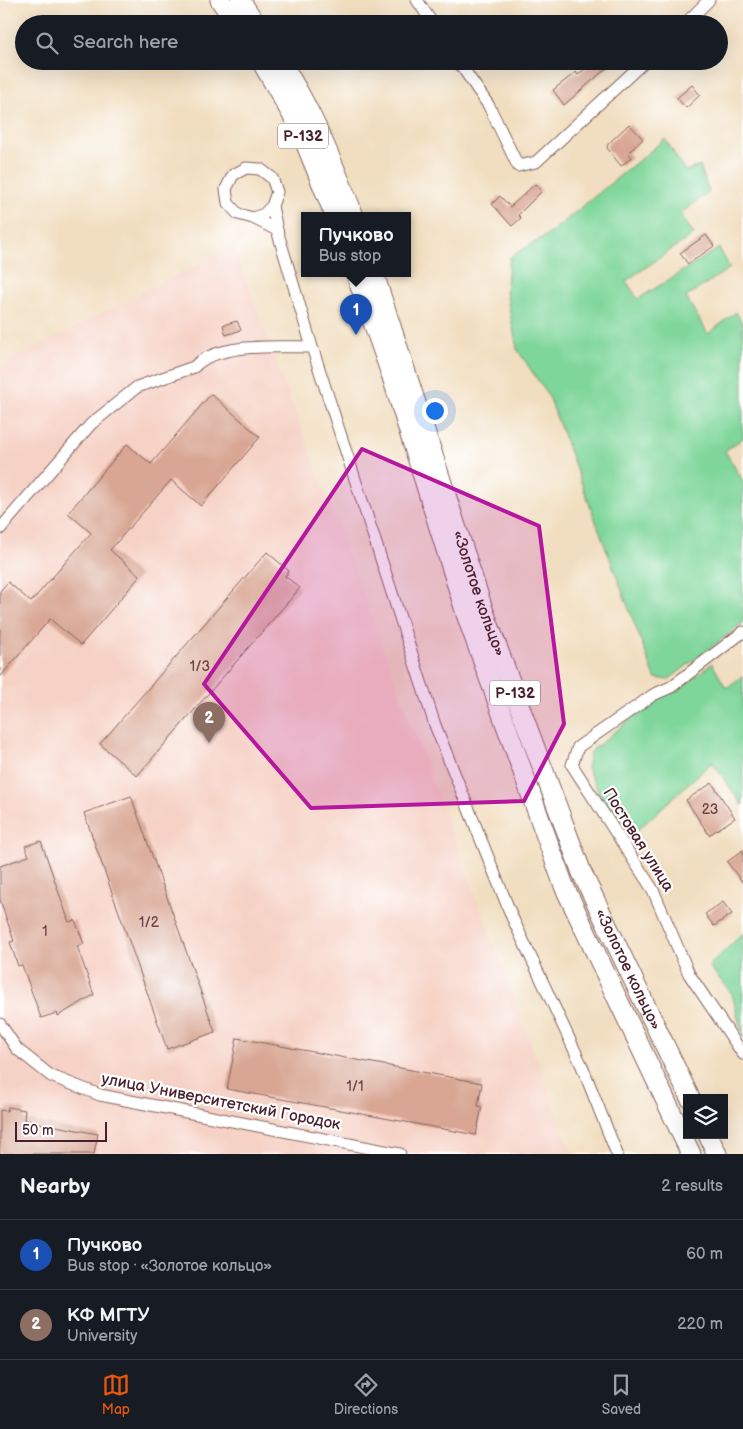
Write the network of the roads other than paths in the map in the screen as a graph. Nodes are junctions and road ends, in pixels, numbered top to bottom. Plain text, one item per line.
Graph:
1 (220, 0) edge
2 (240, 0) edge
3 (417, 0) edge
4 (709, 0) edge
5 (231, 15) edge
6 (250, 15) edge
7 (427, 15) edge
8 (693, 15) edge
9 (266, 70) edge
10 (286, 70) edge
11 (464, 70) edge
12 (635, 70) edge
13 (272, 206) junction
14 (333, 212) edge
15 (352, 212) edge
16 (253, 218) junction
17 (277, 230) junction
18 (375, 277) edge
19 (360, 282) edge
20 (312, 347) junction
21 (0, 529) edge
22 (743, 632) edge
23 (0, 1024) edge
24 (743, 1054) edge
25 (688, 1094) edge
26 (710, 1139) edge
27 (400, 1154) edge
28 (617, 1154) edge
29 (691, 1154) edge
30 (717, 1154) edge

1 - 5 highway
2 - 6 highway
3 - 7 street
4 - 8 street
9 - 14 highway, Р-132
10 - 15 highway, Р-132
11 - 12 street
13 - 16 street
13 - 16 street
13 - 17 street
16 - 17 street
17 - 20 street
18 - 25 highway, «Золотое кольцо» / Р-132
19 - 29 highway, «Золотое кольцо» / Р-132
20 - 21 street
20 - 28 street
22 - 24 street, Постовая улица
23 - 27 street, улица Университетский Городок
26 - 30 highway

